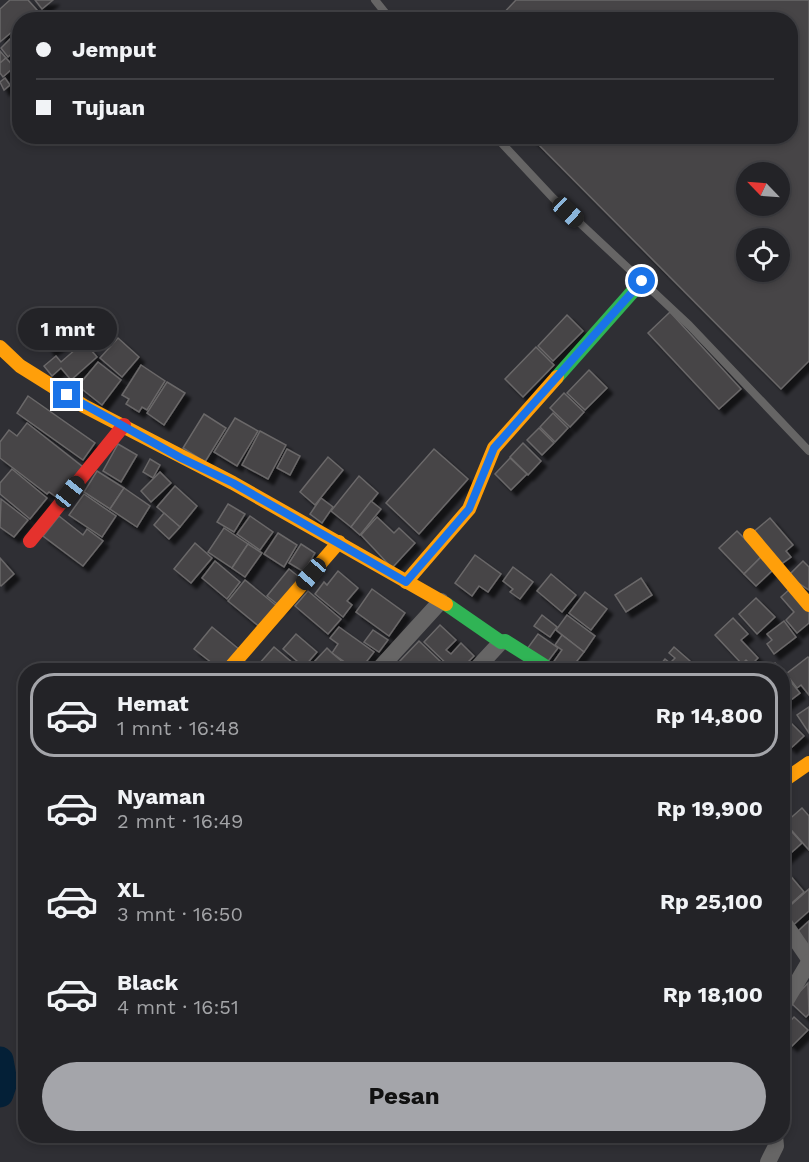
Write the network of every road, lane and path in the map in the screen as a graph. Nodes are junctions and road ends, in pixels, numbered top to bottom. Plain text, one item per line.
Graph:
1 (375, 0) edge
2 (385, 12) edge
3 (502, 144) edge
4 (642, 281) junction
5 (0, 347) edge
6 (124, 425) junction
7 (809, 451) edge
8 (750, 535) dead end
9 (30, 541) dead end
10 (339, 542) junction
11 (406, 582) junction
12 (441, 601) junction
13 (809, 605) edge
14 (501, 642) junction
15 (234, 663) edge
16 (384, 663) edge
17 (482, 663) edge
18 (540, 663) edge
19 (809, 763) edge
20 (790, 776) edge
21 (790, 932) edge
22 (809, 961) edge
23 (790, 994) edge
24 (776, 1143) edge
25 (768, 1162) edge

1 - 2 lane
3 - 4 lane
4 - 7 lane
4 - 11 street
5 - 6 street
6 - 9 street
6 - 10 street
8 - 13 street
10 - 11 street
10 - 15 street
11 - 12 street
12 - 14 street
12 - 16 street
14 - 17 street
14 - 18 street
19 - 20 street
21 - 22 street
22 - 23 street
24 - 25 street

